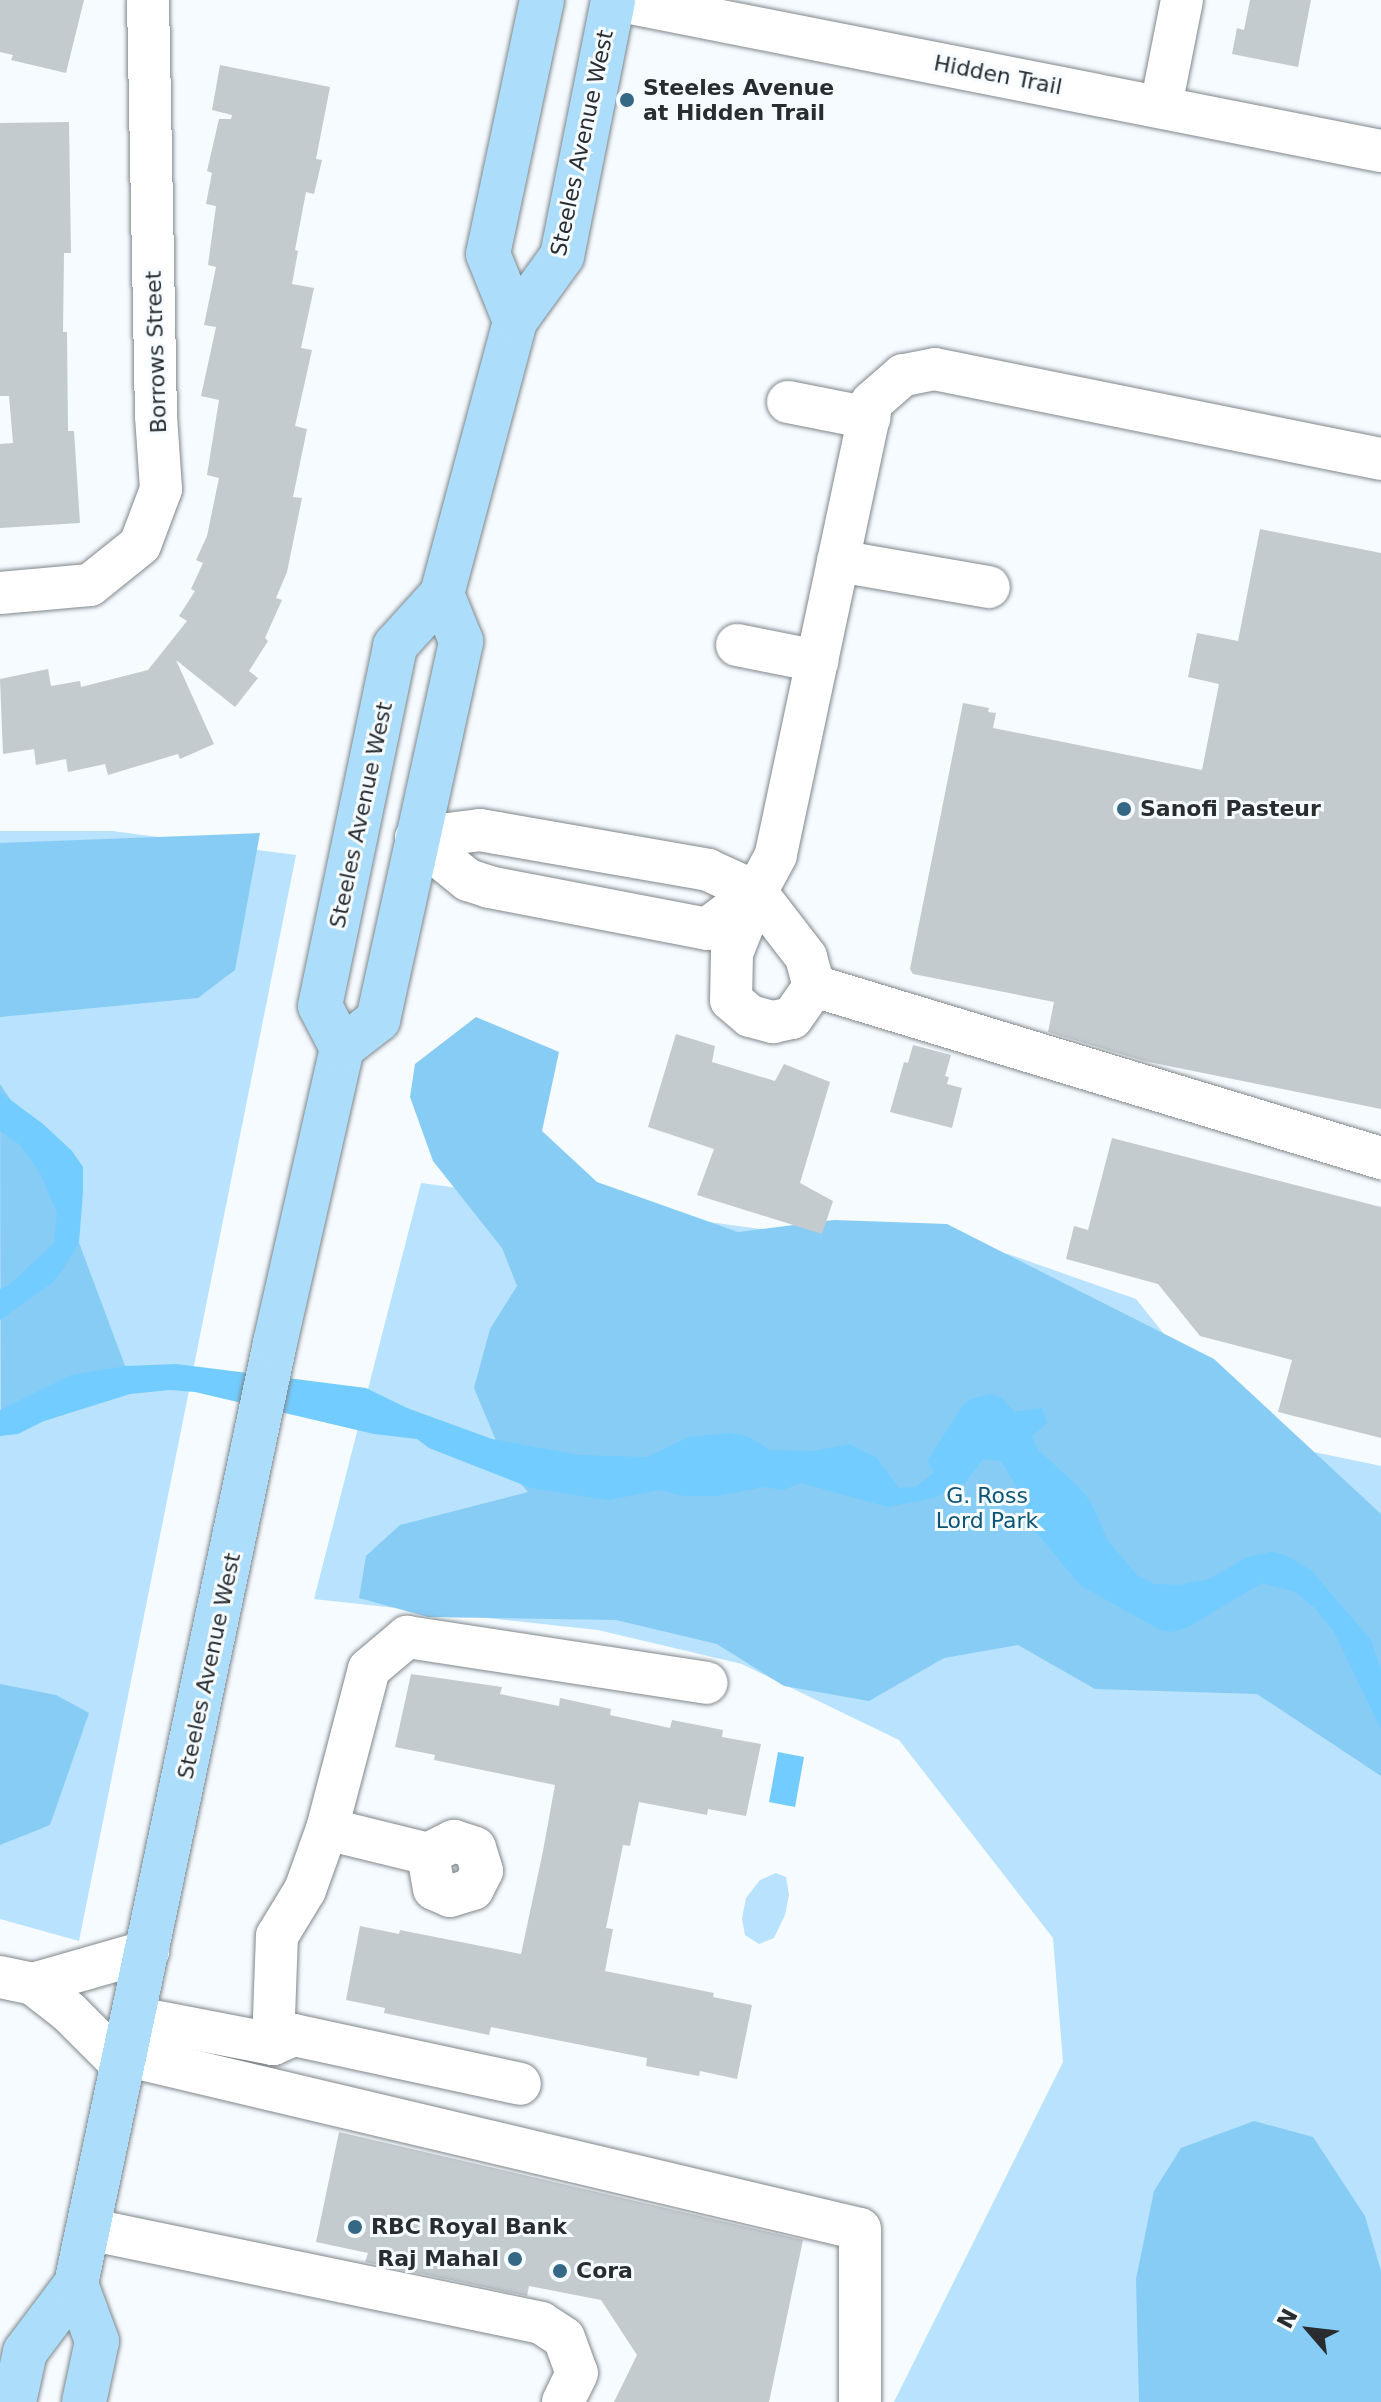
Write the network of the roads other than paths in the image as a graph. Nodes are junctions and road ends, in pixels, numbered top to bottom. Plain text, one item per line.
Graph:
1 (148, 0) edge
2 (542, 0) edge
3 (614, 0) edge
4 (1182, 0) edge
5 (1161, 106) junction
6 (1381, 151) edge
7 (515, 321) junction
8 (788, 402) dead end
9 (869, 418) junction
10 (1381, 459) edge
11 (838, 561) junction
12 (989, 587) dead end
13 (0, 593) edge
14 (442, 594) junction
15 (737, 645) dead end
16 (817, 661) junction
17 (359, 824) junction
18 (416, 838) junction
19 (756, 892) junction
20 (814, 986) junction
21 (342, 1048) junction
22 (1381, 1158) edge
23 (706, 1683) dead end
24 (327, 1829) junction
25 (428, 1854) dead end
26 (148, 1951) junction
27 (16, 1980) edge
28 (273, 2044) junction
29 (127, 2046) junction
30 (520, 2084) dead end
31 (88, 2229) junction
32 (76, 2284) junction
33 (14, 2402) edge
34 (84, 2402) edge
35 (563, 2402) edge
36 (860, 2402) edge

1 - 13 street, Borrows Street
2 - 7 main road
3 - 5 street, Hidden Trail
3 - 7 main road, Steeles Avenue West
4 - 5 street
5 - 6 street, Hidden Trail
7 - 14 main road, Steeles Avenue West
8 - 9 street
9 - 10 street
9 - 11 street
11 - 12 street
11 - 16 street
14 - 17 main road, Steeles Avenue West
14 - 18 main road
15 - 16 street
16 - 19 street
17 - 18 main road
17 - 21 main road, Steeles Avenue West
18 - 19 street
18 - 19 street
18 - 21 main road
19 - 20 street
19 - 20 street
20 - 22 street
21 - 26 main road, Steeles Avenue West
23 - 24 street
24 - 25 street
24 - 28 street
26 - 27 street
26 - 29 main road, Steeles Avenue West
27 - 29 street
28 - 29 street
28 - 30 street
29 - 31 main road, Steeles Avenue West
29 - 36 street
31 - 32 main road, Steeles Avenue West
31 - 35 street
32 - 33 main road, Steeles Avenue West
32 - 34 main road

